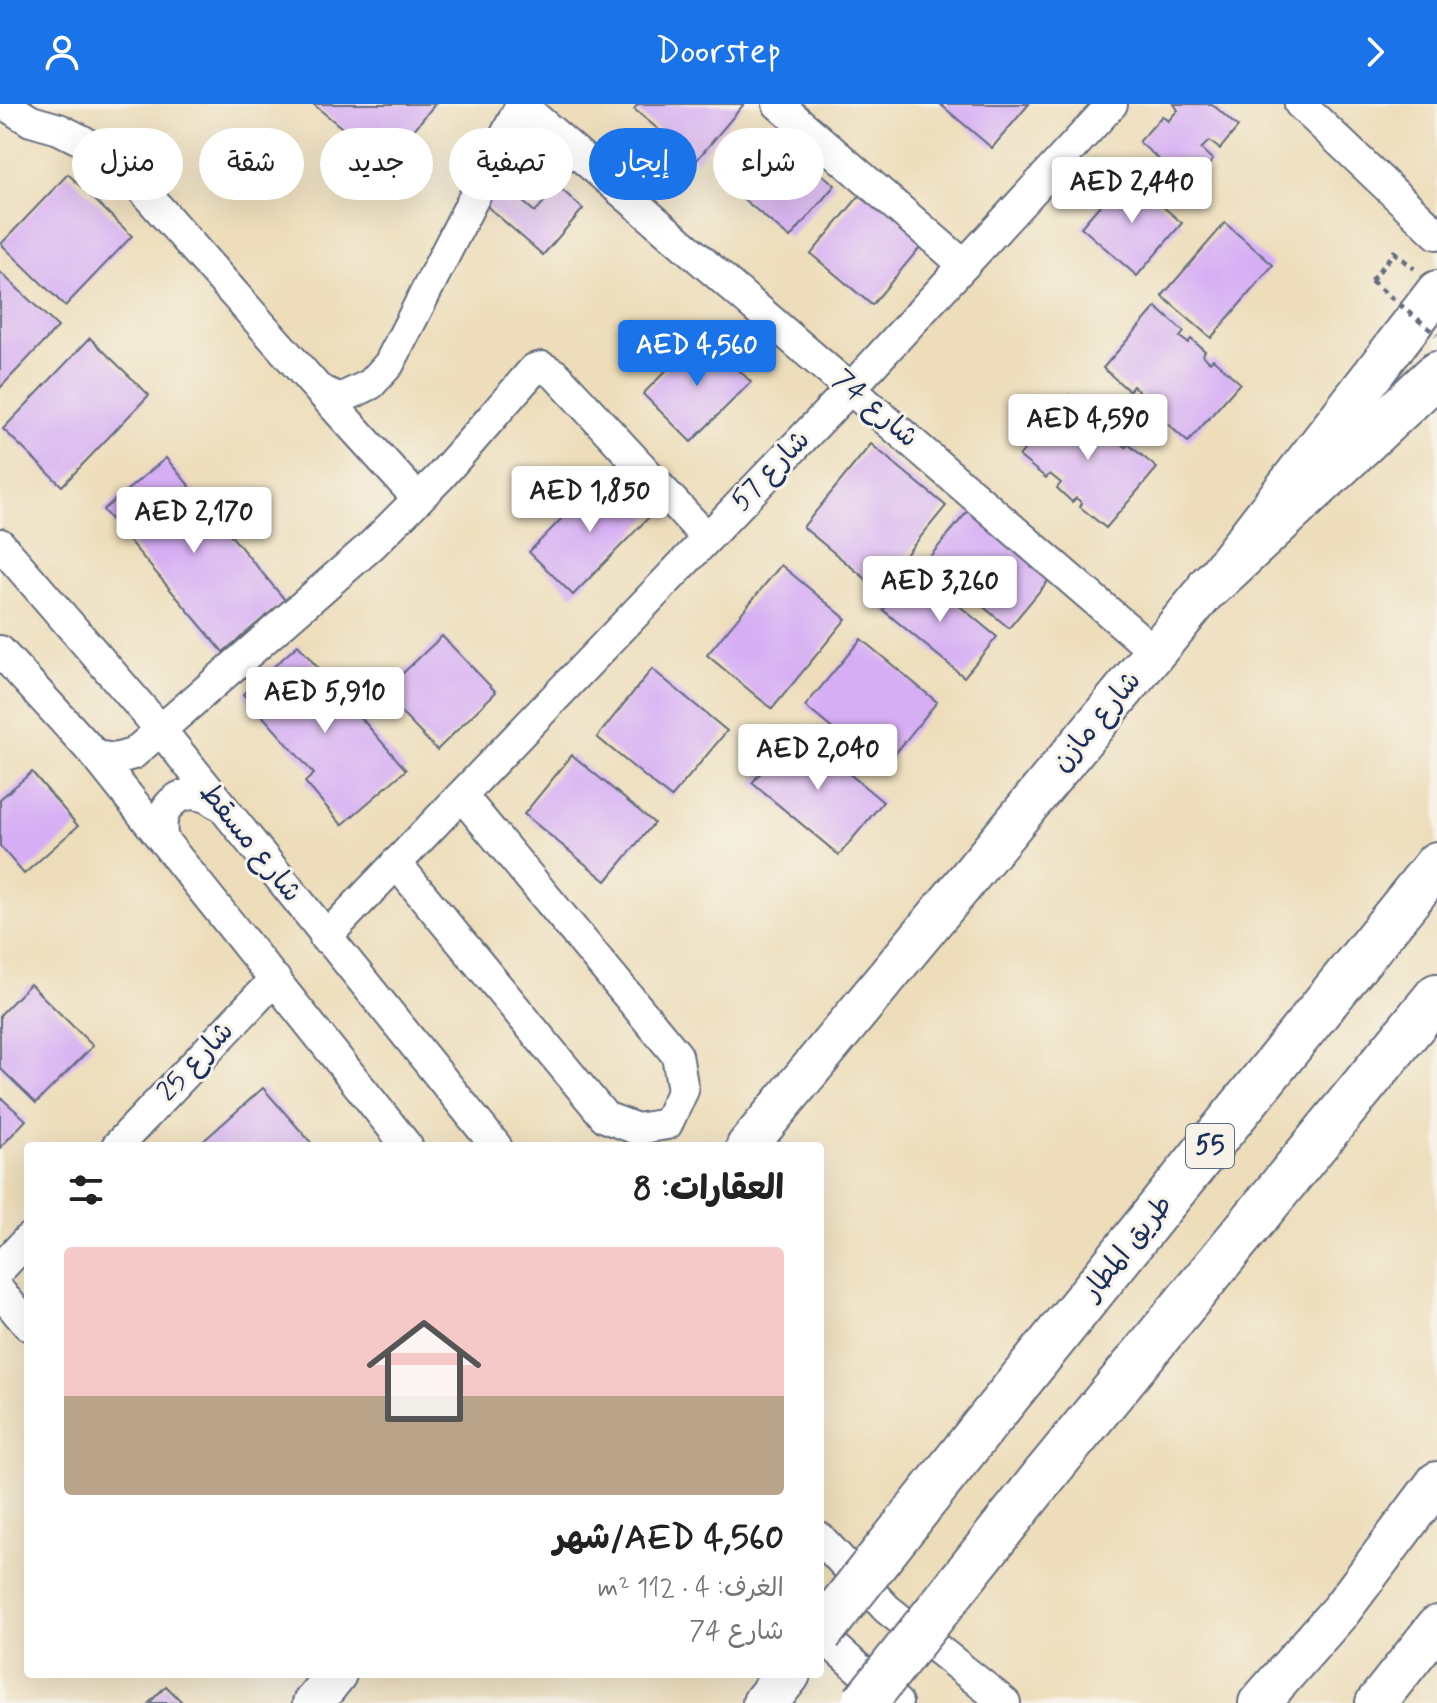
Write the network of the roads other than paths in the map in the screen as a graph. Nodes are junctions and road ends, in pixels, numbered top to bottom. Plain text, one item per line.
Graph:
1 (4, 104) edge
2 (521, 104) edge
3 (778, 104) edge
4 (1112, 104) edge
5 (1300, 104) edge
6 (1437, 234) edge
7 (964, 265) junction
8 (1437, 291) edge
9 (1437, 374) edge
10 (851, 388) junction
11 (318, 389) junction
12 (418, 499) junction
13 (707, 538) junction
14 (0, 544) edge
15 (1210, 586) junction
16 (0, 651) edge
17 (1155, 652) junction
18 (159, 728) junction
19 (96, 756) junction
20 (462, 796) junction
21 (216, 803) junction
22 (163, 839) junction
23 (396, 863) junction
24 (1437, 864) edge
25 (325, 938) junction
26 (275, 979) junction
27 (1437, 996) edge
28 (121, 1142) edge
29 (404, 1142) edge
30 (493, 1142) edge
31 (750, 1142) edge
32 (24, 1243) edge
33 (0, 1269) edge
34 (0, 1292) edge
35 (24, 1320) edge
36 (1437, 1482) edge
37 (824, 1542) edge
38 (1437, 1626) edge
39 (824, 1629) edge
40 (824, 1638) edge
41 (1407, 1663) junction
42 (785, 1678) edge
43 (765, 1703) edge
44 (864, 1703) edge
45 (897, 1703) edge
46 (1005, 1703) edge
47 (1259, 1703) edge
48 (1376, 1703) edge
49 (1395, 1703) edge

1 - 11 street
2 - 10 street, شارع 74
2 - 11 street
3 - 7 street
4 - 7 street, شارع 57
5 - 6 street
7 - 10 street, شارع 57
8 - 15 main road, شارع مازن
9 - 15 highway
10 - 13 street, شارع 57
10 - 17 street, شارع 74
11 - 12 street
12 - 13 street
12 - 18 street
13 - 20 street, شارع 57
14 - 18 street, شارع مسقط
15 - 17 main road, شارع مازن
16 - 19 street
17 - 31 main road, شارع مازن
18 - 19 street
18 - 21 street, شارع مسقط
19 - 22 street
20 - 23 street, شارع 57
20 - 23 street
21 - 22 street
21 - 25 street, شارع مسقط
22 - 26 street
23 - 25 street, شارع 57
24 - 39 highway, طريق المطار / 55, bridge
25 - 30 street, شارع مسقط
26 - 28 street, شارع 25
26 - 29 street
27 - 44 highway, bridge
32 - 33 street
34 - 35 street
36 - 47 main road
37 - 46 street
38 - 41 main road
40 - 45 street
41 - 48 main road
41 - 49 street
42 - 43 highway

